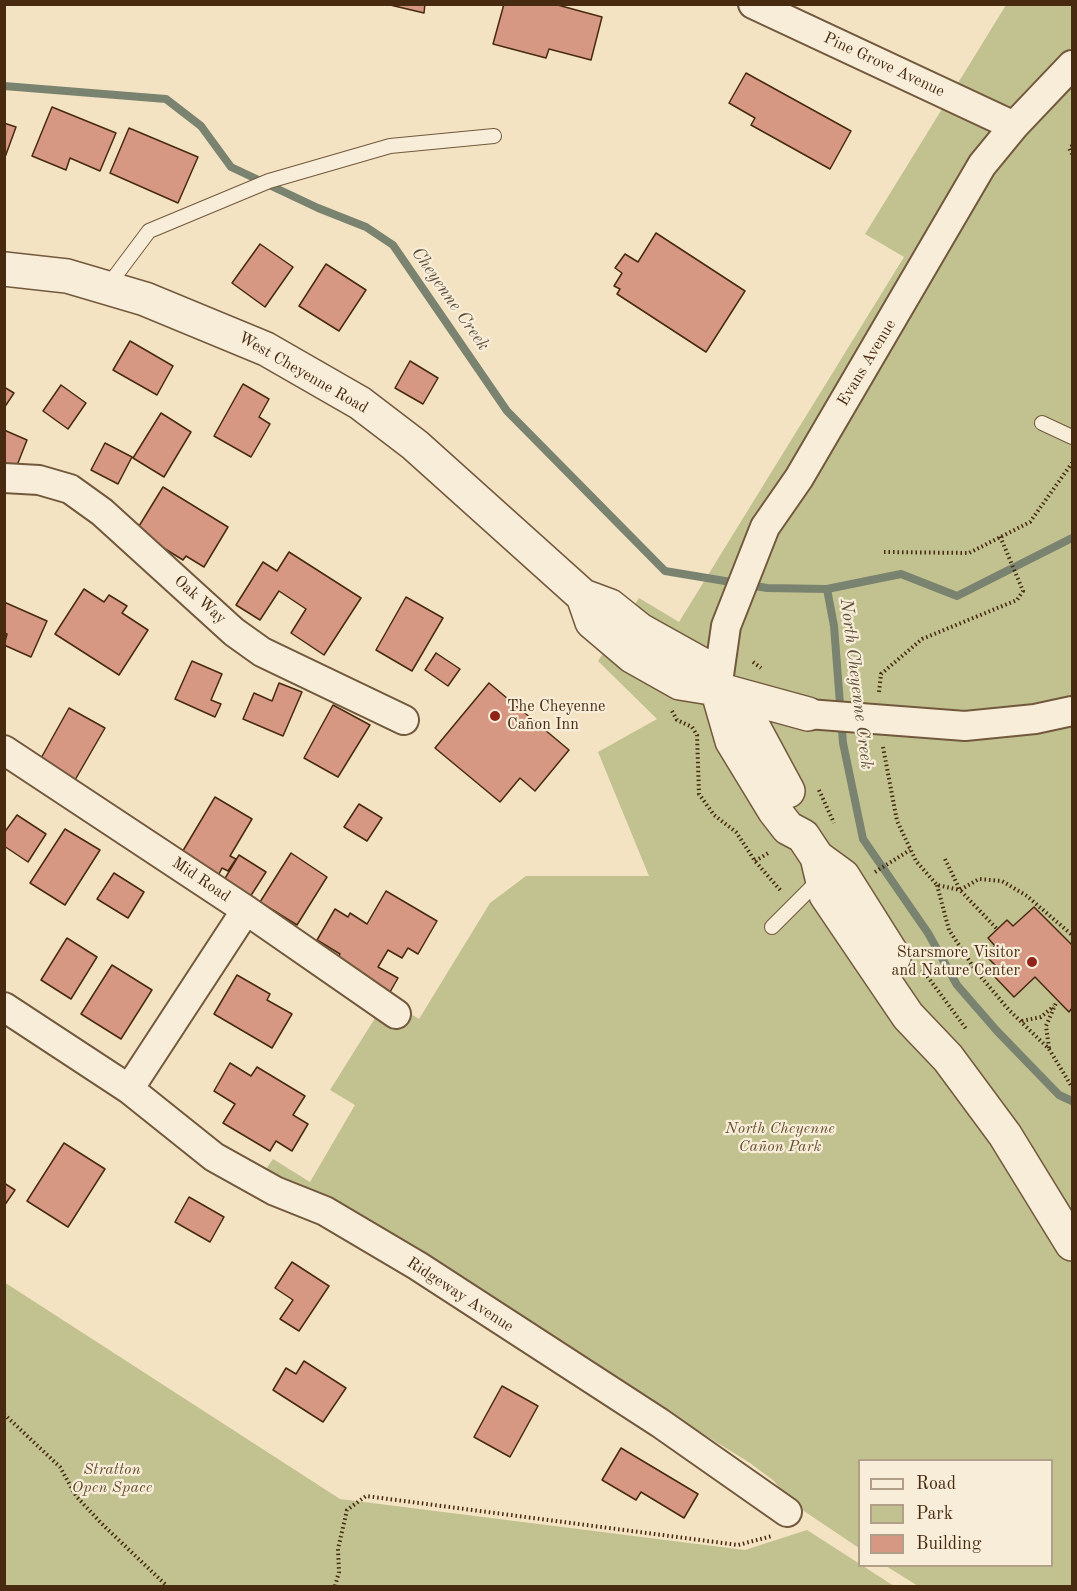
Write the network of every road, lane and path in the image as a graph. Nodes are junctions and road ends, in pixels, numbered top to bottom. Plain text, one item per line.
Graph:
1 (753, 4) edge
2 (1072, 65) edge
3 (1014, 126) junction
4 (494, 136) dead end
5 (1072, 146) edge
6 (1072, 154) edge
7 (4, 268) edge
8 (107, 287) junction
9 (1042, 423) dead end
10 (1072, 437) edge
11 (1072, 463) edge
12 (4, 478) edge
13 (1001, 538) junction
14 (884, 552) dead end
15 (717, 689) junction
16 (672, 711) dead end
17 (1072, 711) edge
18 (820, 715) joint
19 (872, 717) junction
20 (404, 720) dead end
21 (4, 750) edge
22 (910, 850) junction
23 (814, 857) junction
24 (945, 859) dead end
25 (870, 876) dead end
26 (774, 882) dead end
27 (937, 885) junction
28 (960, 890) junction
29 (246, 910) junction
30 (772, 927) dead end
31 (998, 929) dead end
32 (1072, 935) edge
33 (4, 1007) edge
34 (396, 1014) dead end
35 (1022, 1021) junction
36 (1049, 1048) junction
37 (1072, 1087) edge
38 (129, 1089) junction
39 (1072, 1244) edge
40 (4, 1414) edge
41 (781, 1523) joint
42 (167, 1587) edge
43 (335, 1587) edge

1 - 3 street, Pine Grove Avenue
2 - 3 street, Evans Avenue
3 - 15 street, Evans Avenue
4 - 8 lane
5 - 6 path
7 - 8 street, West Cheyenne Road
8 - 15 street, West Cheyenne Road
9 - 10 lane
11 - 13 path
12 - 20 street, Oak Way
13 - 14 path
13 - 19 path
15 - 18 street, West Cheyenne Road
15 - 23 street
16 - 26 path
17 - 19 street
18 - 19 street
19 - 22 path
21 - 29 street, Mid Road
22 - 25 path
22 - 27 path
23 - 30 lane
23 - 39 street
24 - 28 path
27 - 28 path
27 - 35 path
28 - 31 path
28 - 32 path
29 - 34 street, Mid Road
29 - 38 street
33 - 38 street, Ridgeway Avenue
35 - 36 path
35 - 36 path
36 - 37 path
38 - 41 street, Ridgeway Avenue
40 - 42 path
41 - 43 path

